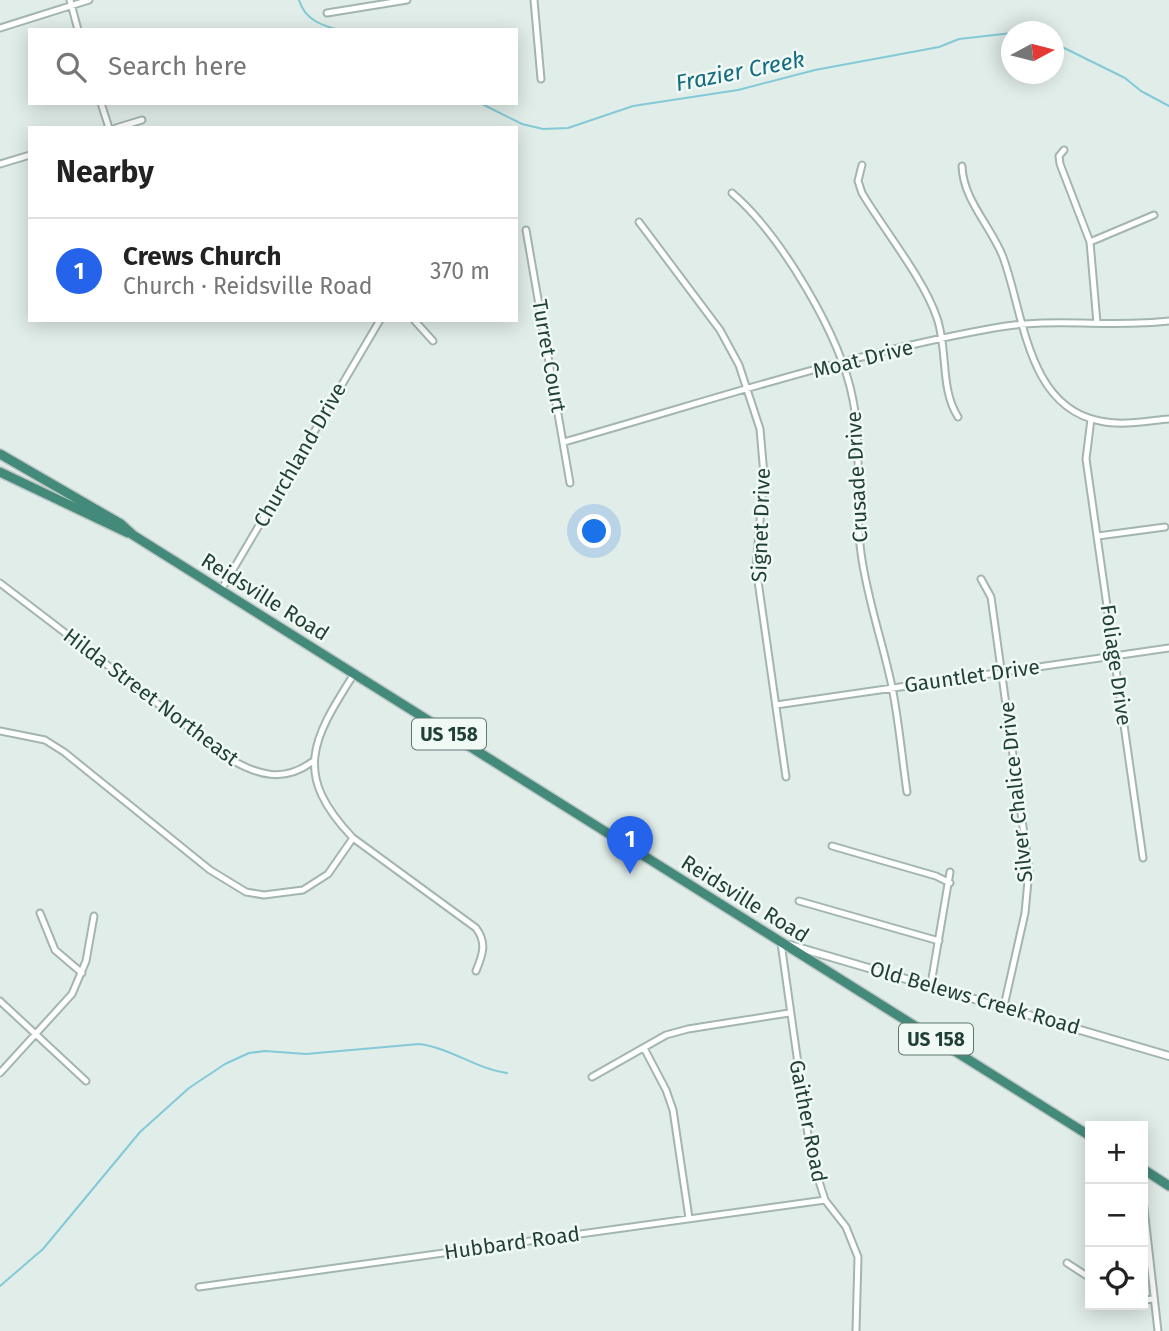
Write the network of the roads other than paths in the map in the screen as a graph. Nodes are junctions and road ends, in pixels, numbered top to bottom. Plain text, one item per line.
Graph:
1 (89, 0) edge
2 (407, 0) edge
3 (534, 0) edge
4 (70, 4) edge
5 (327, 13) dead end
6 (0, 28) edge
7 (77, 28) edge
8 (541, 79) dead end
9 (102, 105) edge
10 (142, 120) dead end
11 (108, 126) edge
12 (122, 126) edge
13 (1064, 150) dead end
14 (28, 156) edge
15 (0, 164) edge
16 (862, 165) dead end
17 (962, 166) dead end
18 (732, 193) dead end
19 (1154, 215) dead end
20 (639, 222) dead end
21 (526, 230) dead end
22 (1090, 242) junction
23 (1169, 321) edge
24 (379, 322) edge
25 (416, 322) edge
26 (1024, 323) junction
27 (1097, 323) junction
28 (942, 339) junction
29 (433, 341) dead end
30 (843, 362) junction
31 (747, 390) junction
32 (958, 417) dead end
33 (1091, 419) junction
34 (1169, 419) edge
35 (564, 442) junction
36 (0, 453) edge
37 (0, 472) edge
38 (570, 483) dead end
39 (1165, 527) dead end
40 (133, 535) junction
41 (1098, 536) junction
42 (981, 579) dead end
43 (0, 583) edge
44 (221, 590) junction
45 (1169, 648) edge
46 (1114, 656) junction
47 (1002, 671) junction
48 (354, 674) junction
49 (892, 688) junction
50 (776, 705) junction
51 (0, 732) edge
52 (312, 762) junction
53 (786, 777) dead end
54 (907, 792) dead end
55 (353, 838) junction
56 (832, 846) dead end
57 (1143, 858) dead end
58 (950, 872) dead end
59 (950, 883) junction
60 (799, 901) dead end
61 (40, 914) dead end
62 (94, 916) dead end
63 (939, 941) junction
64 (781, 942) junction
65 (475, 971) dead end
66 (82, 973) junction
67 (931, 984) junction
68 (0, 1001) edge
69 (1004, 1006) junction
70 (789, 1013) junction
71 (37, 1034) junction
72 (643, 1048) junction
73 (1169, 1056) edge
74 (0, 1073) edge
75 (592, 1077) dead end
76 (86, 1081) dead end
77 (1085, 1133) edge
78 (1148, 1172) edge
79 (1169, 1186) edge
80 (825, 1200) junction
81 (689, 1218) junction
82 (1148, 1245) edge
83 (1067, 1263) dead end
84 (1085, 1275) edge
85 (199, 1287) dead end
86 (1148, 1300) edge
87 (1154, 1300) junction
88 (1157, 1329) edge
89 (856, 1331) edge
90 (1164, 1331) edge

1 - 4 street
2 - 5 street
3 - 8 street
4 - 6 street
4 - 7 street
9 - 11 street
10 - 12 street
13 - 22 street
14 - 15 street
16 - 28 street
17 - 26 street
18 - 30 street, Crusade Drive
19 - 22 street
20 - 31 street, Signet Drive
21 - 35 street, Turret Court
22 - 27 street
23 - 27 street, Moat Drive
24 - 44 street, Churchland Drive
25 - 29 street
26 - 27 street, Moat Drive
26 - 28 street, Moat Drive
26 - 33 street
28 - 30 street, Moat Drive
28 - 32 street
30 - 31 street, Moat Drive
30 - 49 street, Crusade Drive
31 - 35 street, Moat Drive
31 - 50 street, Signet Drive
33 - 34 street
33 - 41 street, Foliage Drive
35 - 38 street, Turret Court
36 - 40 highway, Reidsville Road / US 158
37 - 40 highway, Reidsville Road / US 158
39 - 41 street
40 - 44 highway, Reidsville Road / US 158
41 - 46 street, Foliage Drive
42 - 47 street, Silver Chalice Drive
43 - 52 street, Hilda Street Northeast
44 - 48 highway, Reidsville Road / US 158
45 - 46 street, Gauntlet Drive
46 - 47 street, Gauntlet Drive
46 - 57 street, Foliage Drive
47 - 49 street, Gauntlet Drive
47 - 69 street, Silver Chalice Drive
48 - 52 street
48 - 64 highway, Reidsville Road / US 158
49 - 50 street, Gauntlet Drive
49 - 54 street, Crusade Drive
50 - 53 street, Signet Drive
51 - 55 street
52 - 55 street
55 - 65 street
56 - 59 street
58 - 59 street
59 - 63 street
60 - 63 street
61 - 66 street
62 - 66 street
63 - 67 street
64 - 67 street, Old Belews Creek Road
64 - 70 street, Gaither Road
64 - 77 highway, Reidsville Road / US 158
66 - 71 street
67 - 69 street, Old Belews Creek Road
68 - 71 street
69 - 73 street, Old Belews Creek Road
70 - 72 street
70 - 80 street, Gaither Road
71 - 74 street
71 - 76 street
72 - 75 street
72 - 81 street
78 - 79 highway
80 - 81 street, Hubbard Road
80 - 89 street, Gaither Road
81 - 85 street, Hubbard Road
82 - 87 street
83 - 84 street
86 - 87 street
87 - 88 street
88 - 90 street

